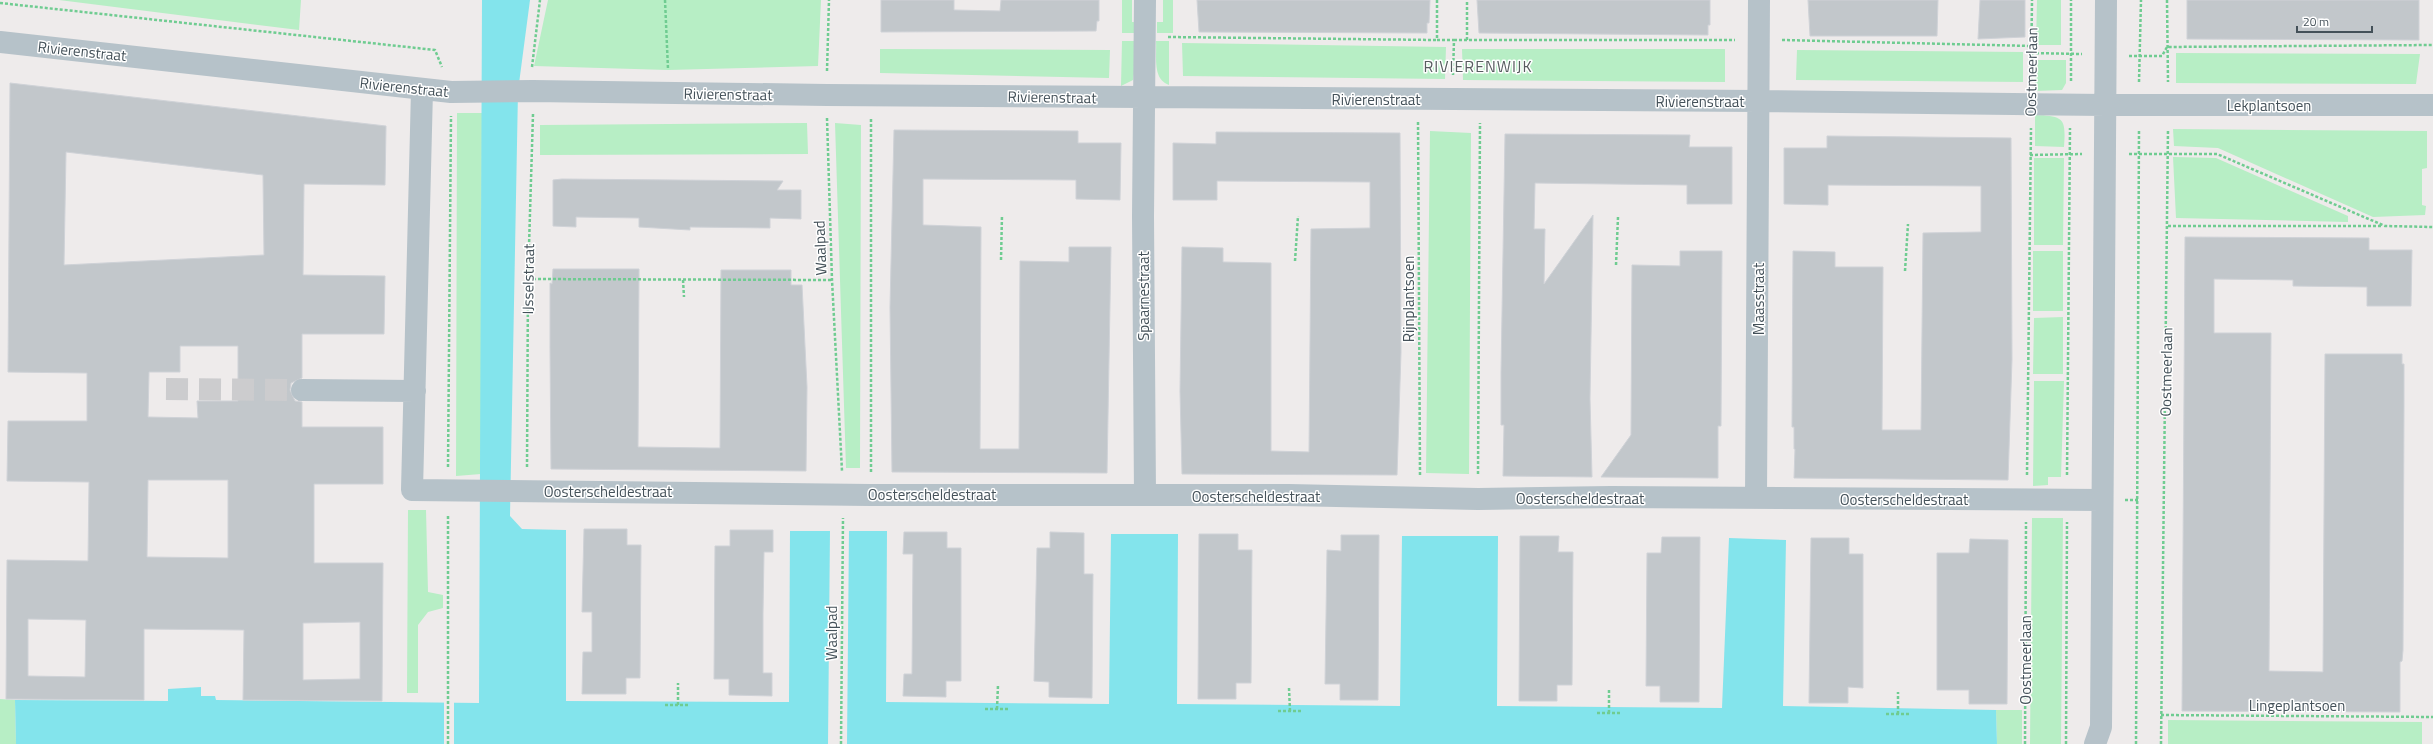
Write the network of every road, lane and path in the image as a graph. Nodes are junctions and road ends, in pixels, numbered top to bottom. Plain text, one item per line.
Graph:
1 (540, 0) edge
2 (665, 0) edge
3 (829, 0) edge
4 (1145, 0) edge
5 (1437, 0) edge
6 (1467, 0) edge
7 (1759, 0) edge
8 (2032, 0) edge
9 (2071, 0) edge
10 (2106, 0) edge
11 (2141, 0) edge
12 (2167, 0) edge
13 (0, 3) edge
14 (1145, 37) junction
15 (1437, 40) junction
16 (1467, 40) dead end
17 (0, 42) edge
18 (2433, 45) edge
19 (2167, 47) junction
20 (2031, 53) junction
21 (2071, 54) junction
22 (2106, 56) junction
23 (2140, 56) junction
24 (668, 70) dead end
25 (422, 90) junction
26 (526, 91) junction
27 (451, 92) junction
28 (827, 95) junction
29 (872, 95) junction
30 (1145, 98) junction
31 (1418, 99) junction
32 (1453, 99) junction
33 (1480, 100) junction
34 (1758, 101) junction
35 (2031, 104) junction
36 (2070, 104) junction
37 (2169, 104) junction
38 (2106, 105) junction
39 (2139, 105) junction
40 (2433, 105) edge
41 (2168, 153) junction
42 (2069, 154) junction
43 (2105, 154) junction
44 (2139, 154) junction
45 (2030, 155) junction
46 (1002, 215) dead end
47 (1298, 216) dead end
48 (1618, 217) dead end
49 (1908, 224) dead end
50 (2168, 226) junction
51 (2385, 226) junction
52 (2433, 227) edge
53 (1001, 260) dead end
54 (1295, 261) dead end
55 (1616, 265) dead end
56 (1904, 271) dead end
57 (528, 279) junction
58 (683, 280) junction
59 (832, 280) junction
60 (684, 296) dead end
61 (302, 390) tunnel mouth
62 (415, 391) junction
63 (455, 490) junction
64 (527, 490) junction
65 (843, 494) junction
66 (870, 495) junction
67 (1145, 495) junction
68 (1420, 498) junction
69 (1756, 498) junction
70 (1478, 499) junction
71 (2026, 499) junction
72 (2101, 500) junction
73 (2067, 501) junction
74 (842, 523) dead end
75 (678, 683) dead end
76 (998, 685) dead end
77 (1289, 688) dead end
78 (1609, 690) dead end
79 (1898, 692) dead end
80 (678, 703) junction
81 (665, 705) dead end
82 (690, 705) dead end
83 (985, 709) dead end
84 (997, 709) junction
85 (1010, 709) dead end
86 (1278, 711) dead end
87 (1290, 711) junction
88 (1302, 711) dead end
89 (1597, 713) dead end
90 (1609, 713) junction
91 (1621, 713) dead end
92 (1886, 714) dead end
93 (1898, 714) junction
94 (1910, 714) dead end
95 (2161, 715) junction
96 (2433, 717) edge
97 (2101, 738) edge
98 (448, 744) edge
99 (841, 744) edge
100 (2025, 744) edge
101 (2066, 744) edge
102 (2136, 744) edge
103 (2161, 744) edge

1 - 26 path, IJsselstraat
2 - 24 path
3 - 28 path, Waalpad
4 - 14 street, Spaarnestraat
5 - 15 path
6 - 16 path
7 - 34 street, Maasstraat
8 - 20 path, Oostmeerlaan
9 - 21 path
10 - 22 street
11 - 23 path, Oostmeerlaan
12 - 19 path, Oostmeerlaan
13 - 27 path
14 - 15 path
14 - 30 street, Spaarnestraat
15 - 32 path
17 - 25 street, Rivierenstraat
18 - 19 path
19 - 23 path
19 - 37 path, Oostmeerlaan
20 - 21 path
20 - 35 path, Oostmeerlaan
21 - 22 path
21 - 36 path
22 - 23 path
22 - 38 street
23 - 39 path, Oostmeerlaan
25 - 27 street, Rivierenstraat
25 - 62 street
26 - 27 street, Rivierenstraat
26 - 28 street, Rivierenstraat
26 - 57 path, IJsselstraat
27 - 63 path
28 - 29 street, Rivierenstraat
28 - 59 path, Waalpad
29 - 30 street, Rivierenstraat
29 - 66 path
30 - 31 street, Rivierenstraat
30 - 67 street, Spaarnestraat
31 - 32 street, Rivierenstraat
31 - 68 path, Rijnplantsoen
32 - 33 street, Rivierenstraat
33 - 34 street, Rivierenstraat
33 - 70 path
34 - 35 street, Rivierenstraat
34 - 69 street, Maasstraat
35 - 36 street, Rivierenstraat
35 - 45 path, Oostmeerlaan
36 - 38 street, Rivierenstraat
36 - 42 path
37 - 39 street, Lekplantsoen
37 - 40 street, Lekplantsoen
37 - 41 path, Oostmeerlaan
38 - 39 street, Lekplantsoen
38 - 43 street
39 - 44 path, Oostmeerlaan
41 - 44 path
41 - 50 path, Oostmeerlaan
41 - 51 path
42 - 43 path
42 - 45 path
42 - 73 path
43 - 44 path
43 - 72 street
44 - 102 path, Oostmeerlaan
45 - 71 path, Oostmeerlaan
46 - 53 path
47 - 54 path
48 - 55 path
49 - 56 path
50 - 51 path
50 - 95 path, Oostmeerlaan
51 - 52 path
57 - 58 path
57 - 64 path, IJsselstraat
58 - 59 path
58 - 60 path
59 - 65 path, Waalpad
61 - 62 street
62 - 63 street, Oosterscheldestraat
63 - 64 street, Oosterscheldestraat
63 - 98 path
64 - 65 street, Oosterscheldestraat
65 - 66 street, Oosterscheldestraat
66 - 67 street, Oosterscheldestraat
67 - 68 street, Oosterscheldestraat
68 - 70 street, Oosterscheldestraat
69 - 70 street, Oosterscheldestraat
69 - 71 street, Oosterscheldestraat
71 - 73 street, Oosterscheldestraat
71 - 100 path, Oostmeerlaan
72 - 73 street, Oosterscheldestraat
72 - 97 street
73 - 101 path
74 - 99 path, Waalpad
75 - 80 path
76 - 84 path
77 - 87 path
78 - 90 path
79 - 93 path
80 - 81 path
80 - 82 path
83 - 84 path
84 - 85 path
86 - 87 path
87 - 88 path
89 - 90 path
90 - 91 path
92 - 93 path
93 - 94 path
95 - 96 path, Lingeplantsoen
95 - 103 path, Oostmeerlaan

